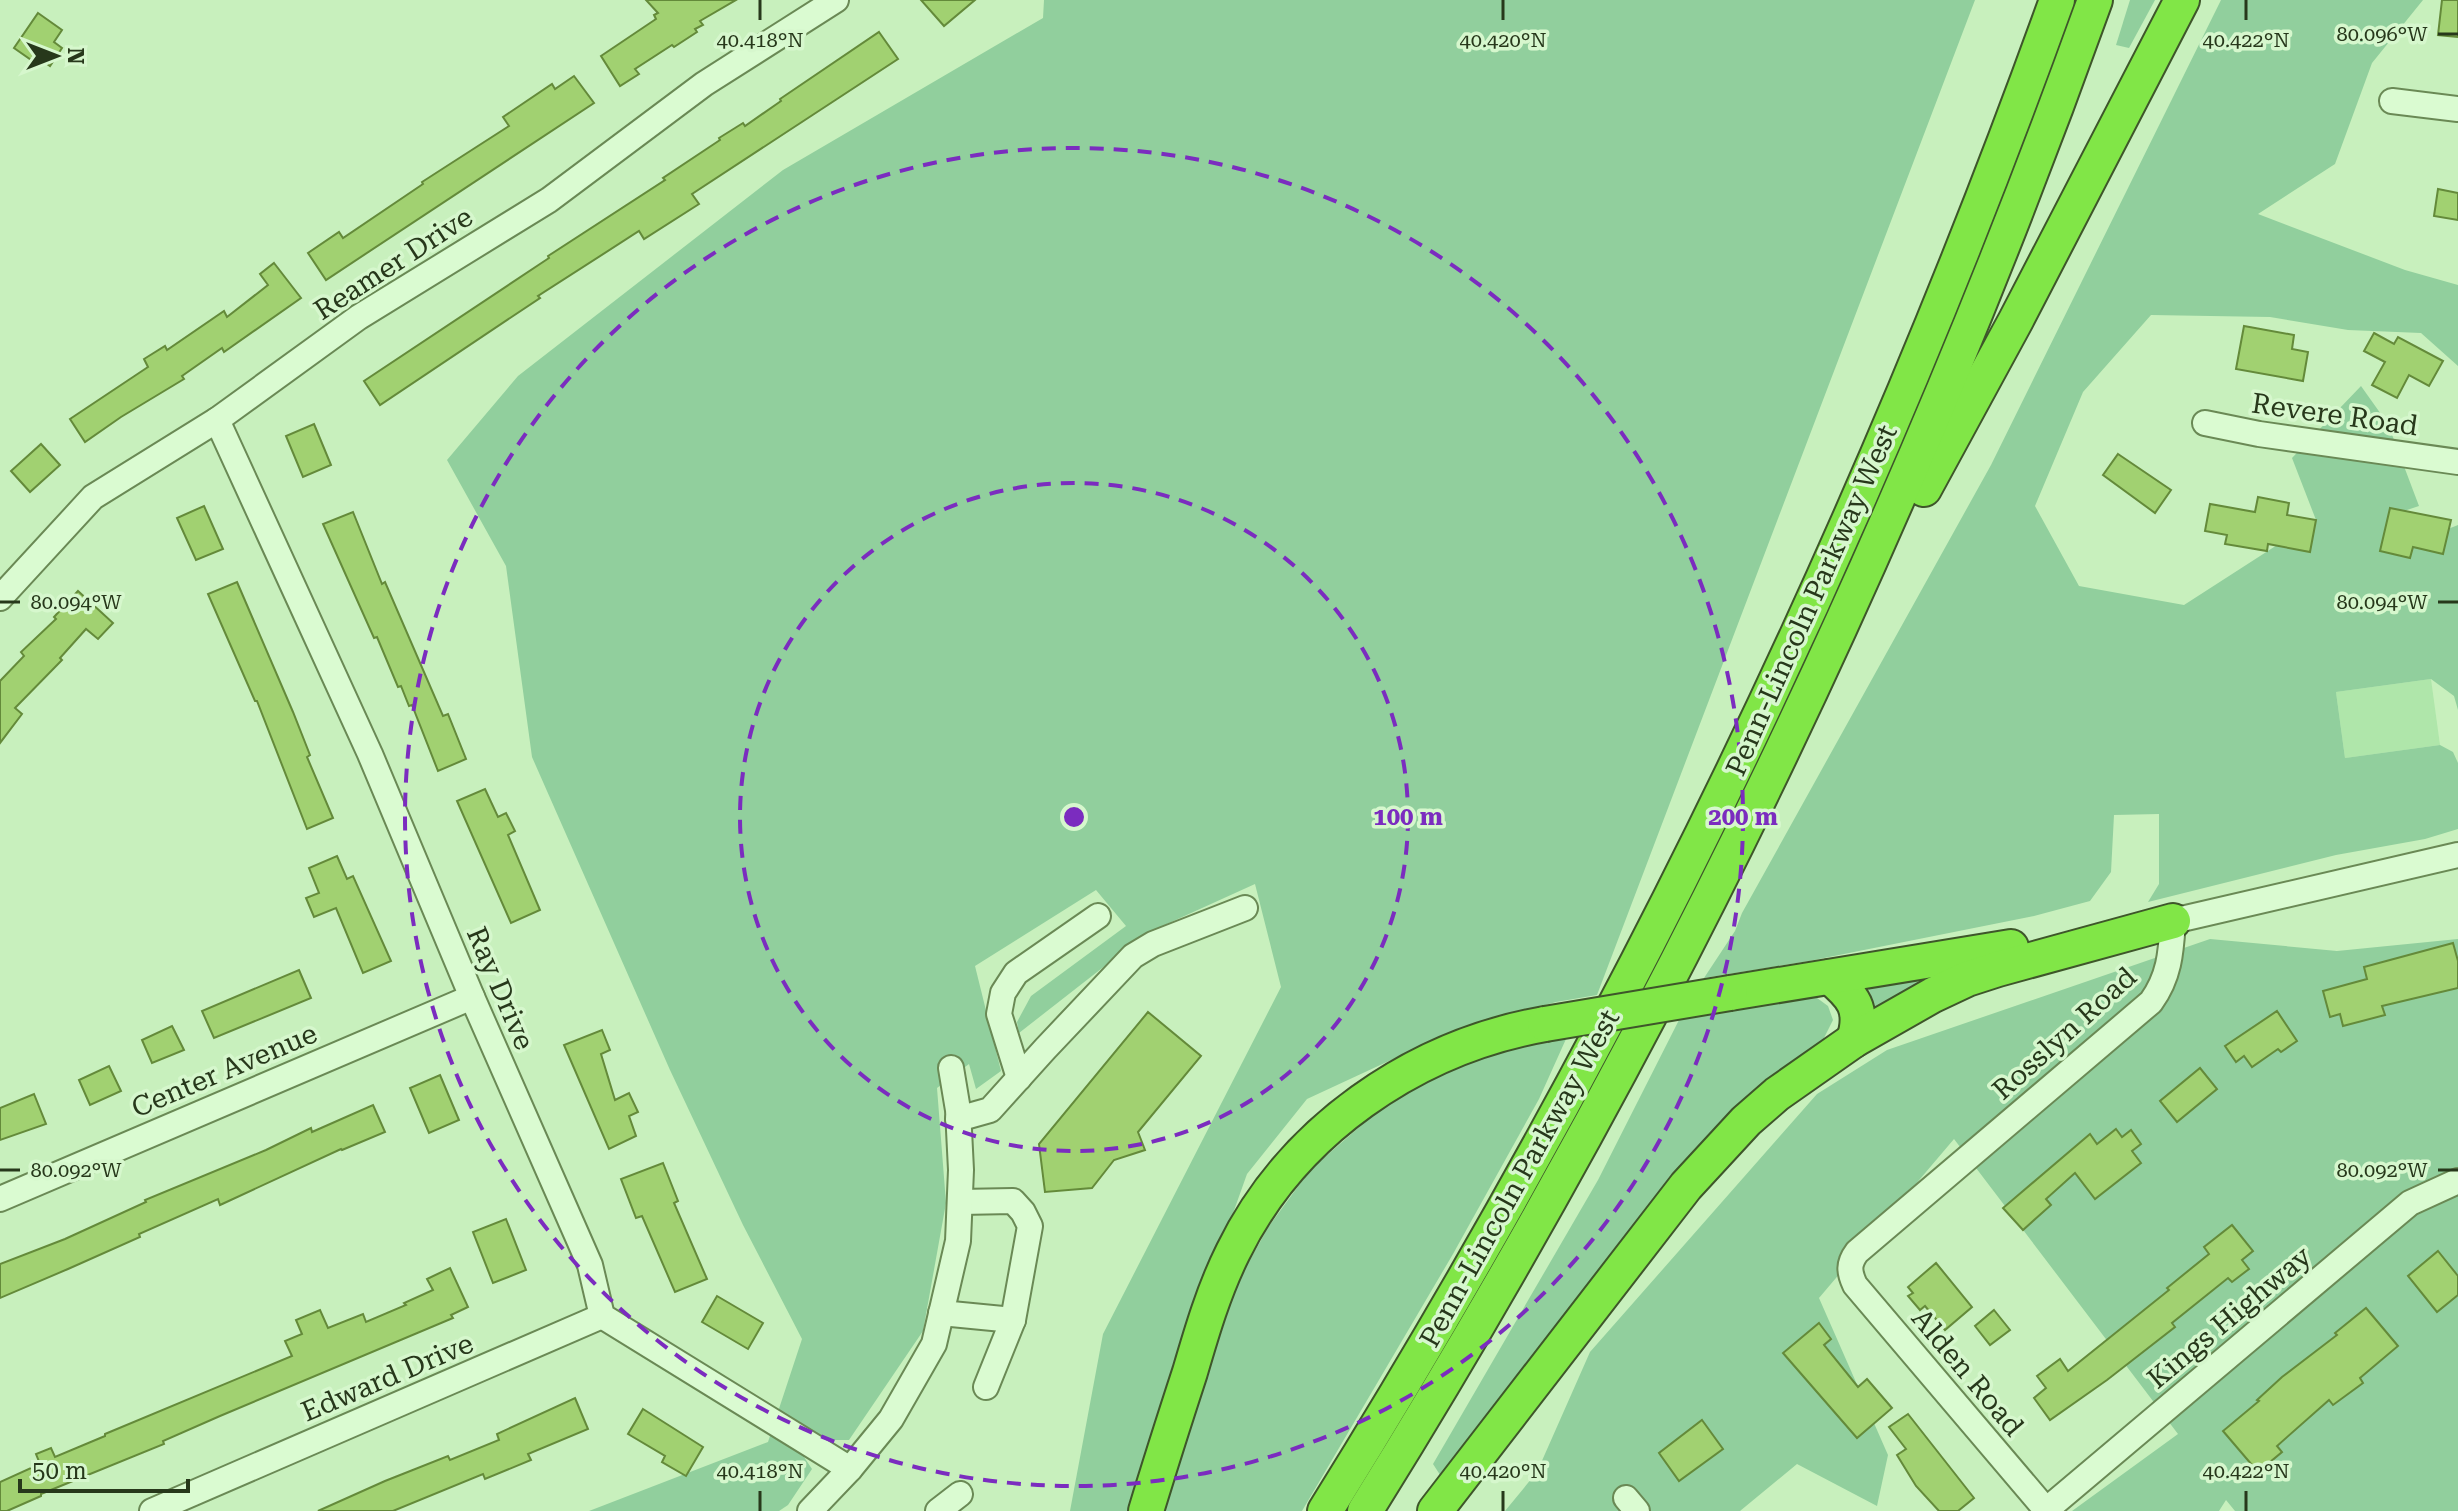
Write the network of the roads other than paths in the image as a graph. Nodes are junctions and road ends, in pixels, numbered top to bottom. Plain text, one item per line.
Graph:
1 (836, 0) edge
2 (2057, 0) edge
3 (2095, 0) edge
4 (2182, 0) edge
5 (2392, 101) dead end
6 (2458, 109) edge
7 (217, 420) junction
8 (2205, 423) dead end
9 (2458, 462) edge
10 (0, 598) edge
11 (1794, 724) junction
12 (2458, 855) edge
13 (1245, 908) dead end
14 (1098, 916) dead end
15 (2173, 921) junction
16 (1830, 977) junction
17 (472, 997) junction
18 (1854, 1040) junction
19 (951, 1068) dead end
20 (1019, 1078) junction
21 (958, 1119) junction
22 (2458, 1181) edge
23 (0, 1199) edge
24 (960, 1202) junction
25 (1849, 1268) joint
26 (941, 1313) junction
27 (602, 1316) junction
28 (1013, 1320) junction
29 (986, 1387) dead end
30 (850, 1469) junction
31 (960, 1494) dead end
32 (152, 1511) edge
33 (810, 1511) edge
34 (938, 1511) edge
35 (1146, 1511) edge
36 (1325, 1511) edge
37 (1365, 1511) edge
38 (1435, 1511) edge
39 (2046, 1511) edge

1 - 7 street, Reamer Drive
2 - 36 highway, Penn-Lincoln Parkway West
3 - 11 highway, Penn-Lincoln Parkway West
4 - 11 highway
5 - 6 street
7 - 10 street, Reamer Drive
7 - 17 street, Ray Drive
8 - 9 street, Revere Road
11 - 37 highway, Penn-Lincoln Parkway West
12 - 15 street
13 - 20 street
14 - 20 street
15 - 16 highway
15 - 18 highway
15 - 25 street, Rosslyn Road
16 - 18 highway
16 - 35 highway, bridge
17 - 23 street, Center Avenue
17 - 27 street, Ray Drive
18 - 38 highway
19 - 21 street
20 - 21 street
21 - 24 street
22 - 39 street, Kings Highway
24 - 26 street
24 - 28 street
25 - 39 street, Alden Road
26 - 28 street
26 - 30 street
27 - 30 street
27 - 32 street, Edward Drive
28 - 29 street
30 - 33 street
31 - 34 street

